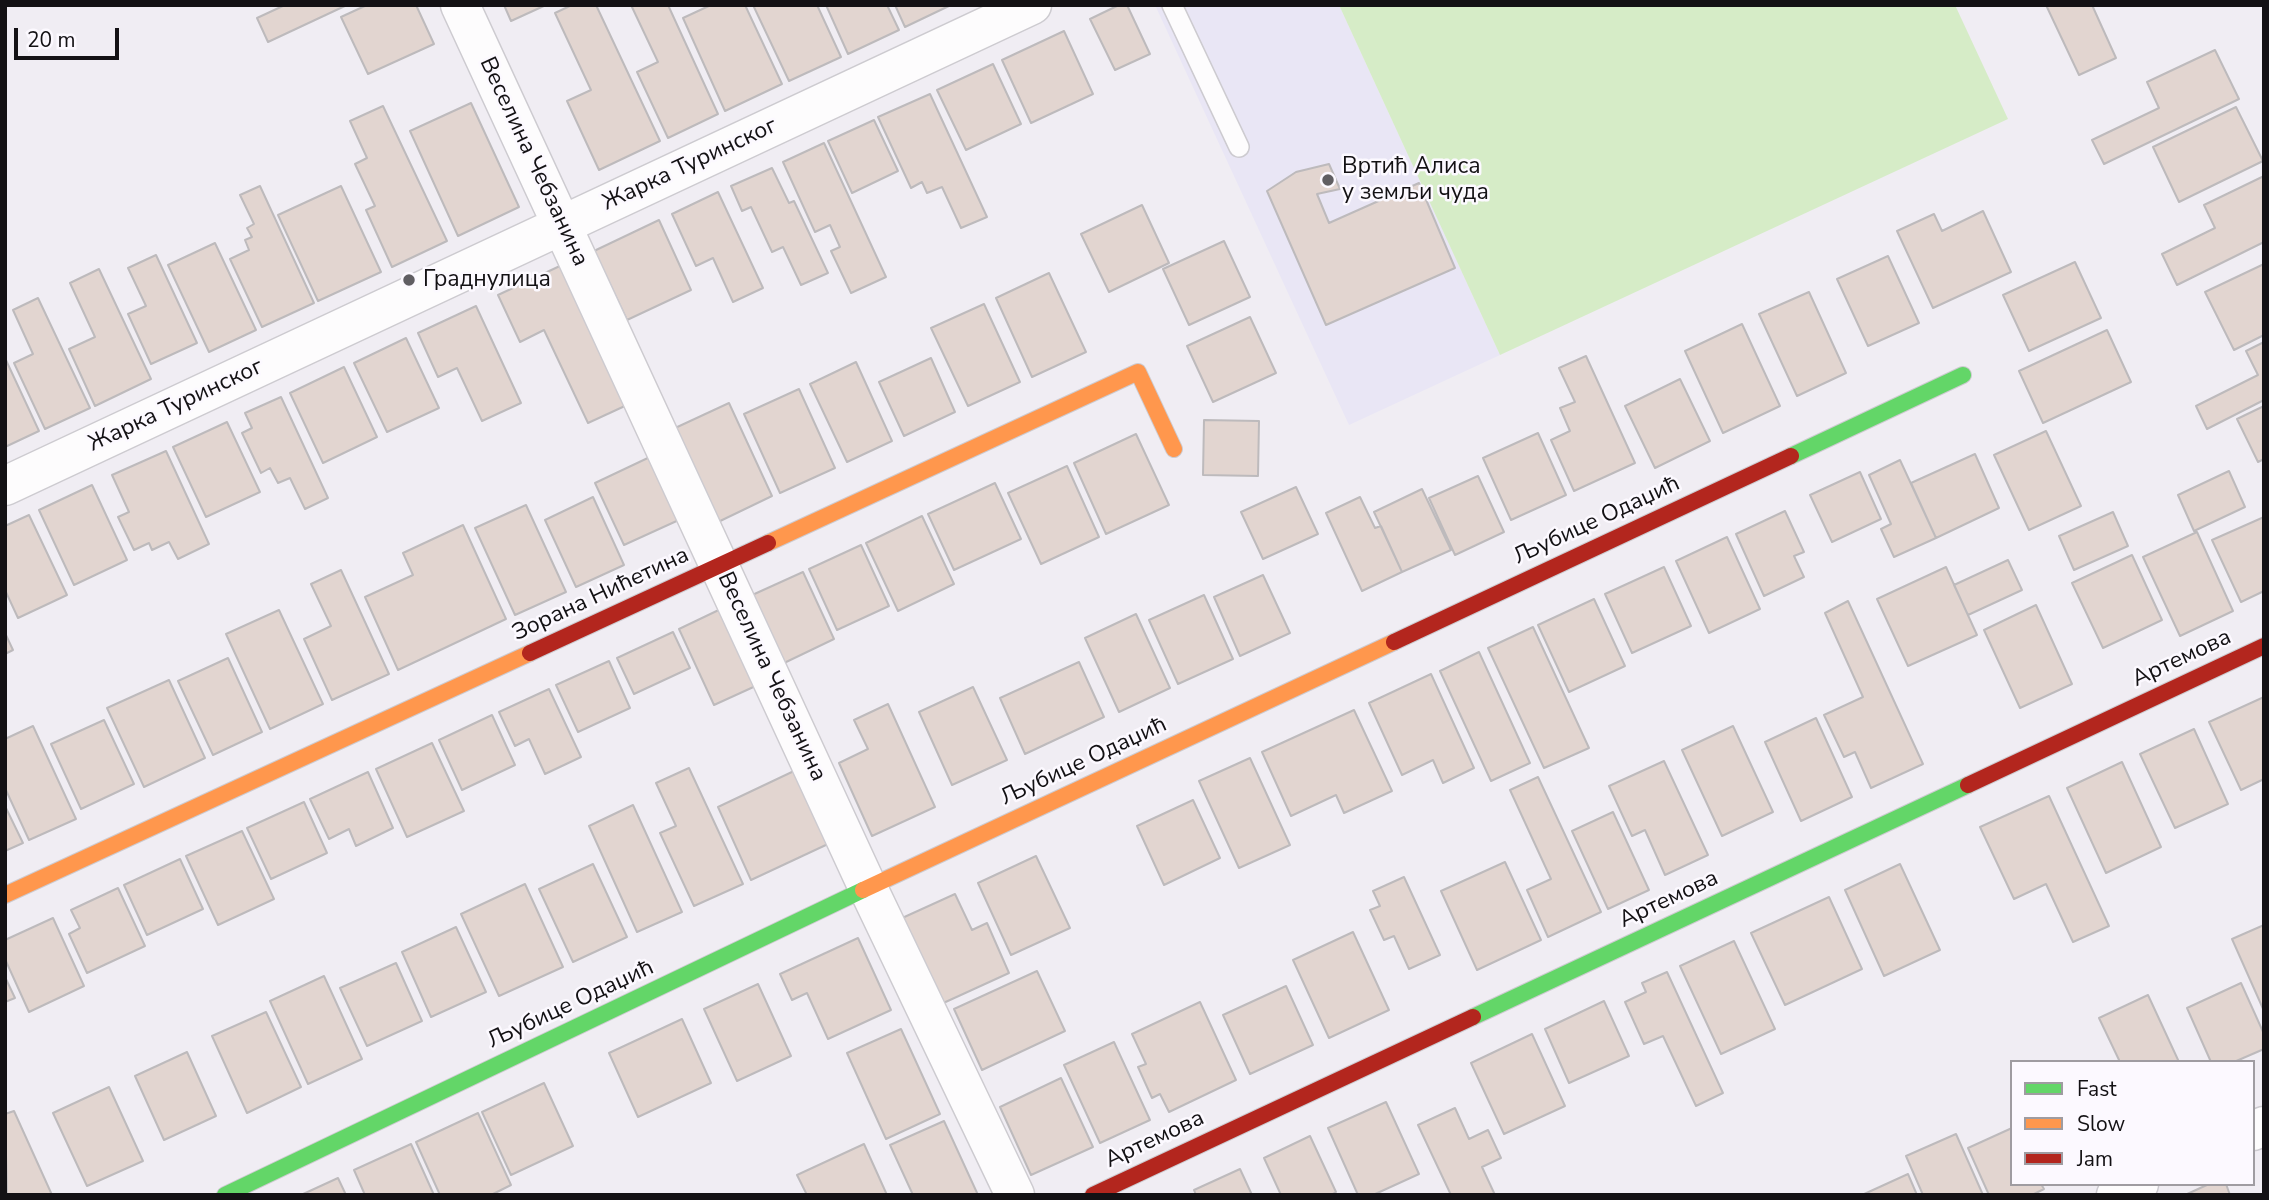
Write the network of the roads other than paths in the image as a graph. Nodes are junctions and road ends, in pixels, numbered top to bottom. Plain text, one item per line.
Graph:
1 (460, 5) edge
2 (1032, 5) edge
3 (1172, 5) edge
4 (1239, 146) dead end
5 (562, 225) junction
6 (1963, 375) dead end
7 (1174, 449) dead end
8 (5, 485) edge
9 (719, 565) junction
10 (2264, 646) edge
11 (868, 888) junction
12 (5, 895) edge
13 (2135, 1186) edge
14 (225, 1195) edge
15 (1015, 1195) edge
16 (1093, 1195) edge
17 (2116, 1195) edge

1 - 5 street, Веселина Чебзанина
2 - 5 street, Жарка Туринског
3 - 4 lane
5 - 8 street, Жарка Туринског
5 - 9 street, Веселина Чебзанина
6 - 11 street, Љубице Одаџић
7 - 9 street, Зорана Нићетина
9 - 11 street, Веселина Чебзанина
9 - 12 street, Зорана Нићетина
10 - 16 street, Артемова
11 - 14 street, Љубице Одаџић
11 - 15 street, Веселина Чебзанина
13 - 17 street

